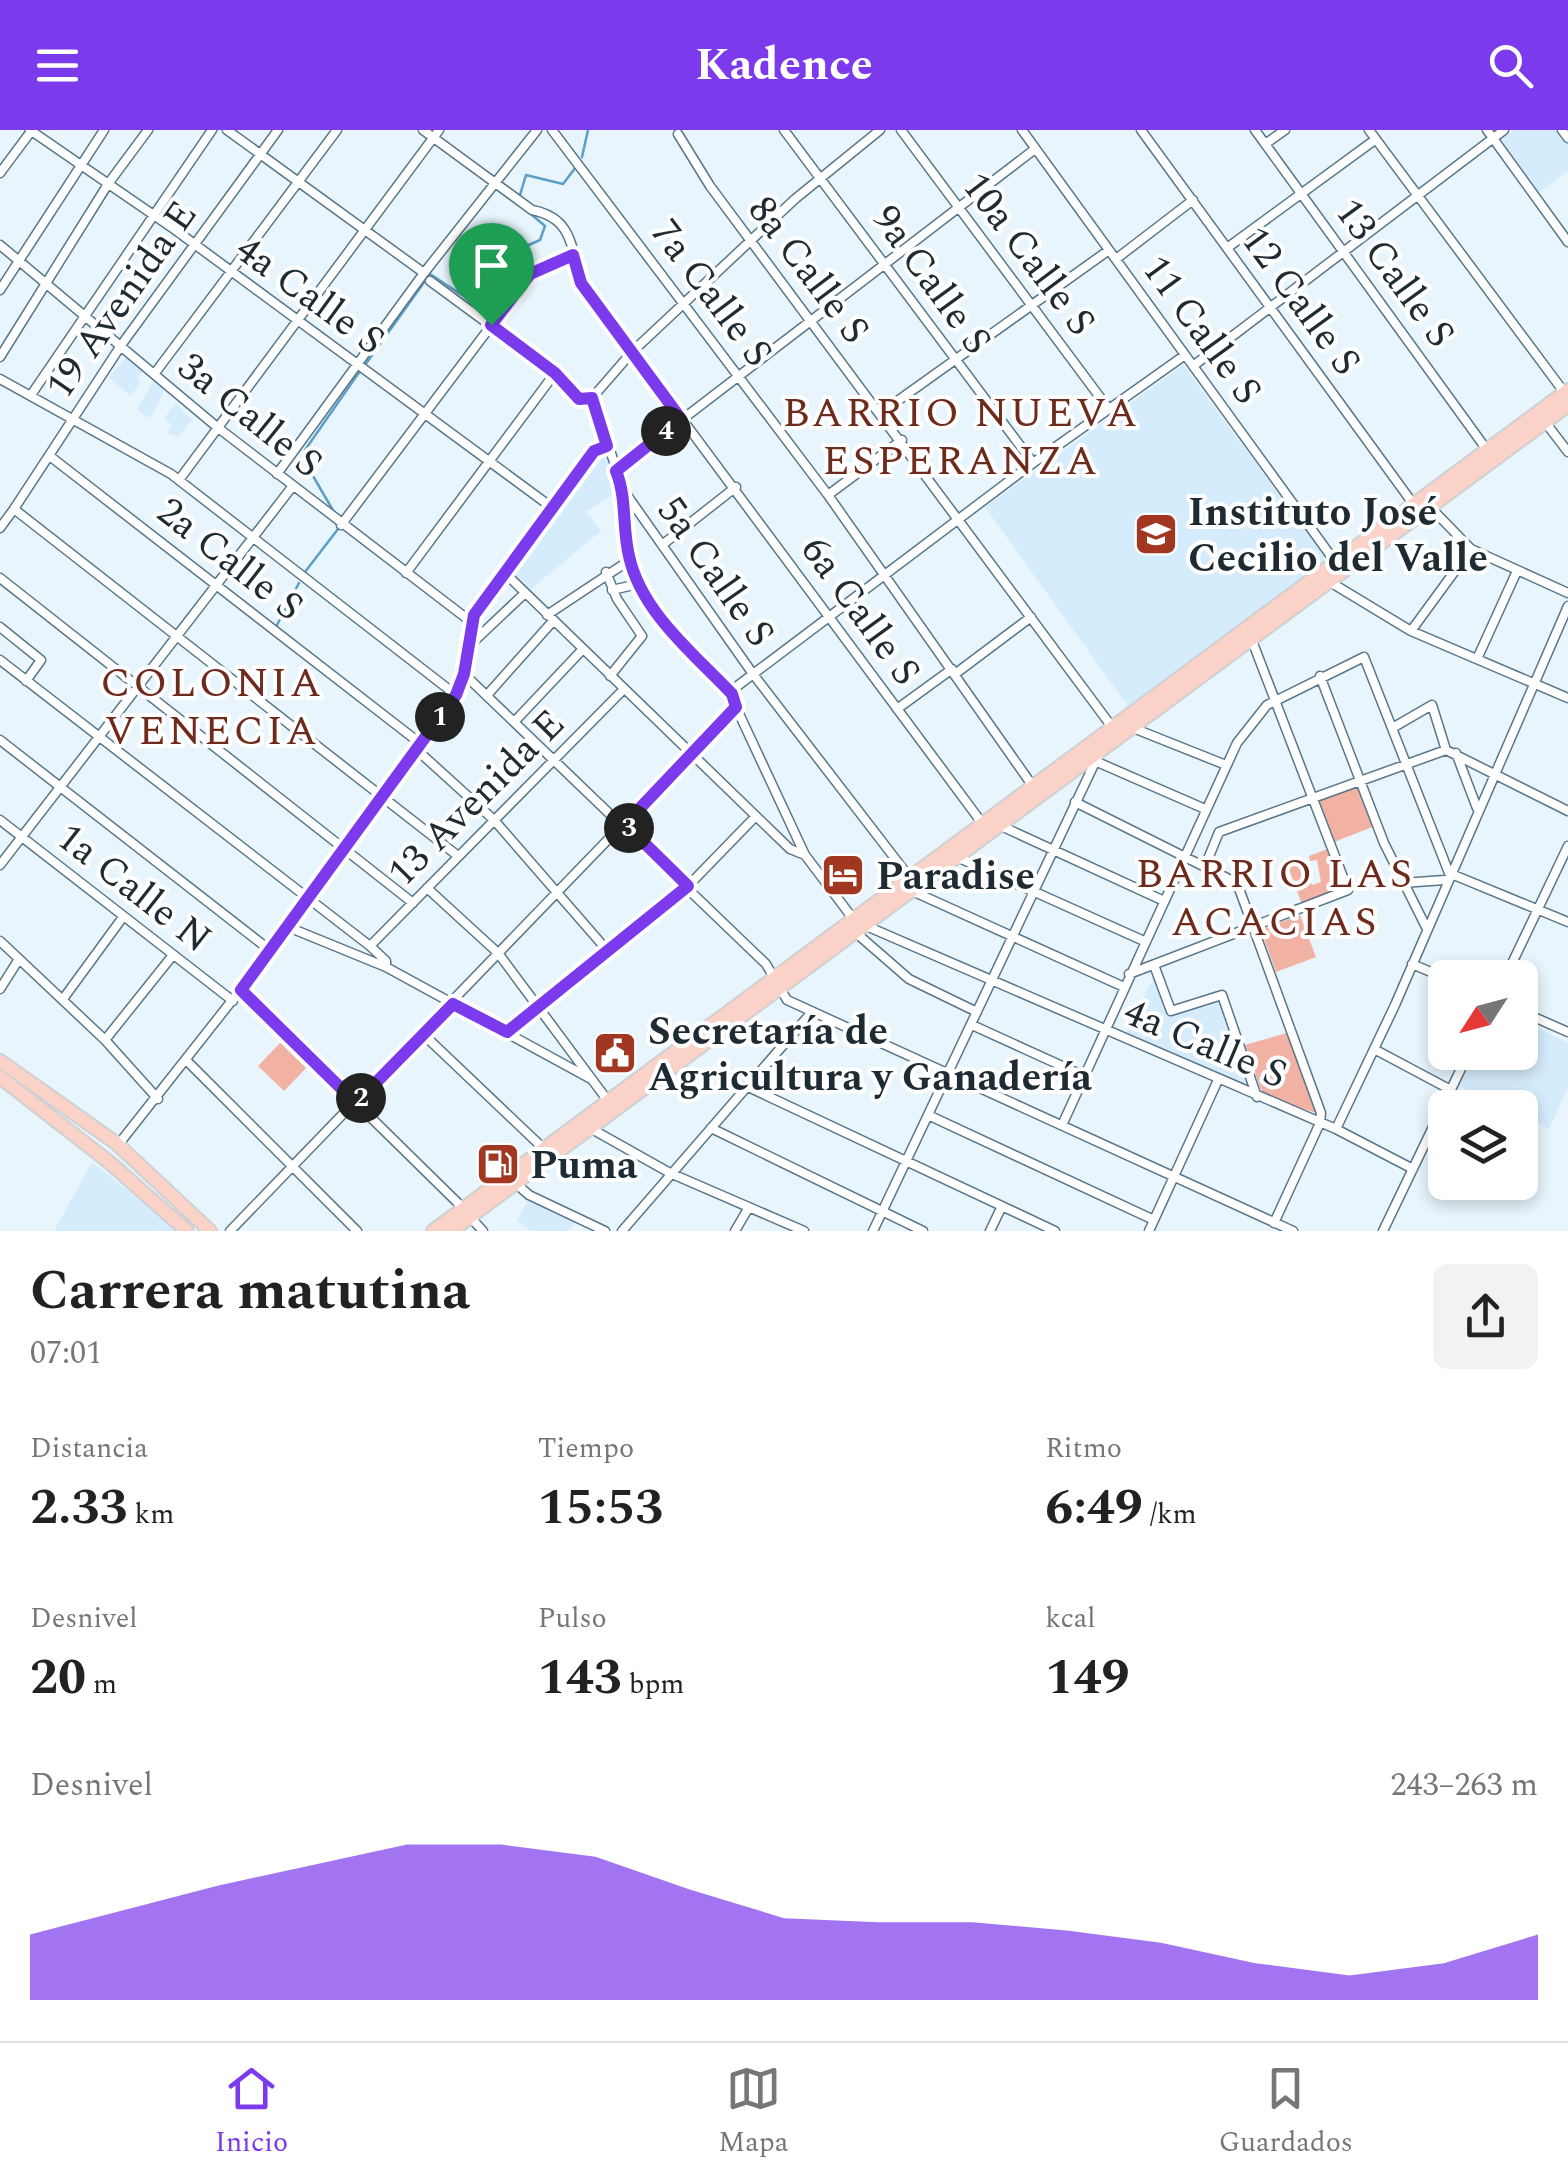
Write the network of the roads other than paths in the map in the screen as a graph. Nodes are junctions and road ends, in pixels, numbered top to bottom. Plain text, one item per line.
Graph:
1 (31, 130) edge
2 (104, 130) edge
3 (148, 130) edge
4 (212, 130) edge
5 (226, 130) edge
6 (278, 130) edge
7 (337, 130) edge
8 (423, 130) edge
9 (536, 130) edge
10 (552, 130) edge
11 (784, 130) edge
12 (880, 130) edge
13 (1141, 130) edge
14 (1255, 130) edge
15 (1285, 130) edge
16 (1369, 130) edge
17 (1504, 130) edge
18 (1562, 130) edge
19 (905, 132) edge
20 (1026, 132) edge
21 (436, 134) edge
22 (678, 134) dead end
23 (1490, 134) edge
24 (1568, 138) edge
25 (1376, 139) junction
26 (1266, 144) junction
27 (1035, 148) junction
28 (259, 155) junction
29 (79, 163) junction
30 (0, 173) edge
31 (820, 176) junction
32 (297, 182) junction
33 (108, 184) junction
34 (497, 185) junction
35 (1417, 194) junction
36 (1303, 196) junction
37 (1193, 200) junction
38 (958, 207) junction
39 (151, 214) junction
40 (361, 229) junction
41 (752, 241) junction
42 (1568, 242) edge
43 (0, 245) edge
44 (192, 245) junction
45 (1228, 248) junction
46 (1109, 250) junction
47 (1343, 250) junction
48 (573, 255) junction
49 (20, 259) junction
50 (1116, 259) junction
51 (885, 264) junction
52 (230, 273) junction
53 (427, 277) junction
54 (46, 281) junction
55 (0, 290) edge
56 (686, 306) junction
57 (1034, 308) junction
58 (1270, 308) junction
59 (86, 313) junction
60 (294, 319) junction
61 (810, 321) junction
62 (491, 325) junction
63 (122, 344) junction
64 (632, 352) junction
65 (1185, 355) junction
66 (0, 356) edge
67 (955, 360) junction
68 (359, 366) junction
69 (1193, 366) junction
70 (155, 373) junction
71 (555, 373) junction
72 (737, 375) junction
73 (0, 379) edge
74 (31, 395) junction
75 (1567, 396) edge
76 (592, 398) junction
77 (1108, 408) junction
78 (882, 412) junction
79 (424, 413) junction
80 (74, 419) junction
81 (681, 419) junction
82 (1545, 422) junction
83 (217, 428) junction
84 (902, 440) junction
85 (607, 446) junction
86 (1568, 452) edge
87 (51, 457) junction
88 (1488, 457) junction
89 (490, 460) junction
90 (1033, 463) junction
91 (616, 471) junction
92 (277, 474) junction
93 (178, 480) junction
94 (292, 487) junction
95 (736, 487) junction
96 (624, 491) junction
97 (828, 495) junction
98 (1414, 505) junction
99 (15, 507) junction
100 (1430, 507) junction
101 (554, 509) junction
102 (960, 518) junction
103 (341, 525) junction
104 (0, 528) edge
105 (255, 536) junction
106 (662, 545) junction
107 (1471, 549) junction
108 (630, 560) junction
109 (1336, 562) junction
110 (1517, 571) junction
111 (606, 572) junction
112 (406, 573) junction
113 (506, 574) junction
114 (885, 577) junction
115 (0, 578) edge
116 (1329, 582) junction
117 (638, 584) junction
118 (216, 585) junction
119 (612, 590) junction
120 (1568, 592) edge
121 (525, 593) junction
122 (1568, 606) edge
123 (829, 615) junction
124 (1031, 617) junction
125 (550, 618) junction
126 (470, 622) junction
127 (0, 627) edge
128 (1411, 631) junction
129 (177, 636) junction
130 (1251, 638) junction
131 (470, 645) junction
132 (582, 650) junction
133 (1477, 659) junction
134 (0, 660) edge
135 (953, 672) junction
136 (464, 674) junction
137 (753, 674) junction
138 (610, 676) junction
139 (1320, 676) junction
140 (26, 681) junction
141 (1532, 682) junction
142 (138, 689) junction
143 (624, 690) junction
144 (734, 690) junction
145 (488, 694) junction
146 (456, 695) junction
147 (1568, 698) edge
148 (1276, 701) junction
149 (736, 707) junction
150 (897, 709) junction
151 (514, 721) junction
152 (1112, 727) junction
153 (1394, 727) junction
154 (1132, 728) junction
155 (100, 739) junction
156 (0, 740) edge
157 (419, 747) junction
158 (1451, 751) junction
159 (690, 755) junction
160 (1098, 755) junction
161 (555, 758) junction
162 (1407, 761) junction
163 (1226, 765) junction
164 (1493, 772) junction
165 (1360, 779) junction
166 (1032, 785) junction
167 (60, 788) junction
168 (383, 796) junction
169 (1313, 797) junction
170 (1075, 802) junction
171 (1477, 808) junction
172 (1205, 809) junction
173 (1568, 811) edge
174 (756, 816) junction
175 (0, 820) edge
176 (494, 820) junction
177 (989, 822) junction
178 (625, 824) junction
179 (22, 837) junction
180 (1568, 846) edge
181 (344, 850) junction
182 (1052, 852) junction
183 (1183, 853) junction
184 (805, 855) junction
185 (458, 856) junction
186 (955, 856) junction
187 (1206, 864) junction
188 (0, 866) edge
189 (1447, 876) junction
190 (1402, 883) junction
191 (910, 884) junction
192 (688, 886) junction
193 (427, 888) junction
194 (559, 891) junction
195 (1033, 891) junction
196 (307, 900) junction
197 (1162, 900) junction
198 (413, 902) junction
199 (1538, 908) junction
200 (123, 917) junction
201 (1568, 922) edge
202 (288, 926) junction
203 (858, 926) junction
204 (1254, 926) junction
205 (1426, 926) junction
206 (1012, 936) junction
207 (1144, 941) junction
208 (0, 942) edge
209 (370, 946) junction
210 (606, 949) junction
211 (271, 950) junction
212 (498, 953) junction
213 (173, 955) junction
214 (19, 959) junction
215 (1513, 960) edge
216 (1154, 964) junction
217 (1412, 964) junction
218 (386, 967) junction
219 (1428, 971) edge
220 (1129, 974) junction
221 (991, 980) junction
222 (776, 985) junction
223 (1124, 987) junction
224 (0, 989) edge
225 (241, 990) junction
226 (63, 999) junction
227 (233, 1001) junction
228 (453, 1004) junction
229 (536, 1004) junction
230 (977, 1012) junction
231 (811, 1013) junction
232 (1538, 1019) edge
233 (972, 1024) junction
234 (1104, 1030) junction
235 (507, 1032) junction
236 (1568, 1032) edge
237 (422, 1034) junction
238 (105, 1040) junction
239 (1374, 1049) junction
240 (187, 1060) junction
241 (0, 1061) edge
242 (1460, 1070) edge
243 (950, 1071) junction
244 (0, 1076) edge
245 (1084, 1076) junction
246 (591, 1079) junction
247 (1218, 1080) junction
248 (746, 1086) junction
249 (1451, 1090) joint
250 (48, 1095) junction
251 (1258, 1097) junction
252 (158, 1099) junction
253 (608, 1101) junction
254 (356, 1103) junction
255 (928, 1114) junction
256 (1063, 1123) junction
257 (1320, 1123) junction
258 (590, 1128) junction
259 (711, 1128) junction
260 (1336, 1129) junction
261 (1428, 1138) edge
262 (116, 1145) junction
263 (544, 1149) junction
264 (104, 1158) junction
265 (906, 1162) junction
266 (292, 1166) junction
267 (1414, 1168) junction
268 (670, 1173) junction
269 (1174, 1176) junction
270 (512, 1179) junction
271 (1002, 1206) junction
272 (749, 1207) junction
273 (882, 1211) junction
274 (467, 1212) junction
275 (1154, 1220) junction
276 (1274, 1224) junction
277 (187, 1231) edge
278 (210, 1231) edge
279 (230, 1231) edge
280 (356, 1231) edge
281 (433, 1231) edge
282 (451, 1231) edge
283 (484, 1231) edge
284 (605, 1231) edge
285 (622, 1231) edge
286 (735, 1231) edge
287 (804, 1231) edge
288 (873, 1231) edge
289 (924, 1231) edge
290 (990, 1231) edge
291 (1055, 1231) edge
292 (1149, 1231) edge
293 (1293, 1231) edge
294 (1383, 1231) edge

1 - 29 street, 4a Calle S
1 - 30 street
2 - 29 street
3 - 33 street
4 - 39 street
5 - 28 street
6 - 28 street, 19 Avenida E
7 - 32 street
8 - 21 street, 6a Calle S
9 - 34 street
10 - 56 street, 7a Calle S
11 - 31 street, 9a Calle S
12 - 31 street
13 - 37 street, 12 Calle S
14 - 26 street, 13 Calle S
15 - 26 street
16 - 25 street
17 - 23 street
18 - 24 street
19 - 38 street, 10a Calle S
20 - 27 street, 11 Calle S
21 - 34 street, 6a Calle S
21 - 40 street
22 - 41 street, 8a Calle S
23 - 35 street
23 - 42 street
25 - 35 street
25 - 36 street
26 - 36 street, 13 Calle S
27 - 38 street
27 - 46 street, 11 Calle S
28 - 32 street
28 - 44 street, 19 Avenida E
29 - 33 street, 4a Calle S
29 - 49 street
31 - 41 street
31 - 51 street, 9a Calle S
32 - 40 street
32 - 52 street
33 - 39 street, 4a Calle S
33 - 54 street
34 - 48 street, 6a Calle S
34 - 53 street
35 - 47 street
35 - 75 street
36 - 45 street
36 - 47 street, 13 Calle S
37 - 45 street, 12 Calle S
37 - 50 street
38 - 51 street
38 - 57 street, 10a Calle S
39 - 44 street, 4a Calle S
39 - 59 street
40 - 53 street
40 - 60 street
41 - 56 street
41 - 61 street, 8a Calle S
43 - 49 street, 3a Calle S
44 - 52 street, 4a Calle S
44 - 63 street, 19 Avenida E
45 - 58 street, 12 Calle S
46 - 50 street, 11 Calle S
46 - 57 street
47 - 58 street
47 - 88 street, 13 Calle S
48 - 62 street
48 - 64 street, 6a Calle S
49 - 54 street, 3a Calle S
49 - 55 street
50 - 65 street, 11 Calle S
51 - 61 street
51 - 67 street, 9a Calle S
52 - 60 street, 4a Calle S
52 - 70 street
53 - 62 street
53 - 68 street
54 - 59 street, 3a Calle S
54 - 66 street
56 - 64 street
56 - 72 street, 7a Calle S
57 - 67 street
57 - 77 street, 10a Calle S
58 - 69 street
58 - 98 street, 12 Calle S
59 - 63 street, 3a Calle S
59 - 74 street
60 - 68 street, 4a Calle S
60 - 83 street
61 - 72 street
61 - 78 street, 8a Calle S
62 - 71 street
62 - 79 street
63 - 70 street, 3a Calle S
63 - 80 street, 19 Avenida E
64 - 76 street
64 - 81 street, 6a Calle S
65 - 69 street, 11 Calle S
65 - 77 street
67 - 78 street
67 - 90 street, 9a Calle S
68 - 79 street, 4a Calle S
68 - 92 street
69 - 109 street, 11 Calle S
70 - 83 street, 3a Calle S
71 - 76 street
71 - 89 street
72 - 81 street
72 - 97 street, 7a Calle S
73 - 74 street
74 - 80 street
75 - 82 highway
75 - 88 highway
76 - 85 street, 5a Calle S
77 - 90 street
78 - 84 street, 8a Calle S
79 - 89 street, 4a Calle S
79 - 103 street
80 - 87 street, 19 Avenida E
80 - 93 street
81 - 91 street
81 - 95 street, 6a Calle S
82 - 86 street
82 - 88 highway
83 - 92 street, 3a Calle S
83 - 93 street
84 - 97 street
84 - 102 street, 8a Calle S
85 - 91 street, 5a Calle S
85 - 101 street
87 - 99 street, 19 Avenida E
87 - 118 street, 2a Calle S
88 - 98 highway
88 - 100 highway
89 - 101 street, 4a Calle S
89 - 112 street
90 - 102 street
91 - 96 street, 5a Calle S
92 - 94 street, 3a Calle S
93 - 105 street
94 - 103 street, 3a Calle S
94 - 105 street
95 - 106 street
95 - 123 street, 6a Calle S
96 - 106 street, 5a Calle S
96 - 108 street
97 - 114 street, 7a Calle S
98 - 109 highway
99 - 104 street, 19 Avenida E
99 - 129 street
100 - 107 street
100 - 116 highway
101 - 113 street
102 - 114 street
102 - 124 street, 8a Calle S
103 - 112 street, 3a Calle S
105 - 118 street
105 - 146 street
106 - 137 street, 5a Calle S
107 - 110 street
107 - 128 street
108 - 111 street
108 - 117 street
109 - 152 highway
110 - 120 street
110 - 133 street
111 - 119 street
111 - 125 street
112 - 126 street, 3a Calle S
113 - 121 street, 4a Calle S
113 - 126 street
114 - 123 street
114 - 135 street, 7a Calle S
115 - 142 street
116 - 128 street
116 - 130 highway
117 - 119 street
117 - 144 street
118 - 129 street
118 - 157 street, 2a Calle S
119 - 138 street
121 - 125 street, 4a Calle S
121 - 131 street
122 - 141 street
123 - 137 street
123 - 150 street, 6a Calle S
124 - 135 street
124 - 152 street, 8a Calle S
125 - 132 street, 4a Calle S
125 - 145 street
126 - 131 street
127 - 140 street
128 - 133 street
129 - 142 street
129 - 168 street
130 - 148 street
130 - 154 highway
131 - 136 street
132 - 138 street, 4a Calle S
132 - 151 street
133 - 141 street
134 - 140 street
135 - 150 street
135 - 166 street, 7a Calle S
136 - 145 street
136 - 146 street
137 - 144 street
137 - 191 street, 5a Calle S
138 - 143 street, 4a Calle S
139 - 148 street
139 - 153 street
139 - 165 street
140 - 155 street
141 - 147 street
141 - 164 street
142 - 155 street
142 - 181 street
143 - 159 street, 4a Calle S
143 - 161 street, 13 Avenida E
144 - 149 street, 4a Calle S
145 - 151 street
146 - 157 street
148 - 163 street
148 - 169 street
149 - 159 street
149 - 184 street, 4a Calle S
150 - 177 street, 6a Calle S
151 - 161 street
152 - 166 highway
153 - 158 street
153 - 162 street
154 - 160 highway
154 - 163 street
155 - 167 street
155 - 196 street
156 - 167 street
157 - 168 street
157 - 176 street, 2a Calle S
158 - 162 street
158 - 164 street
158 - 171 street
159 - 174 street, 4a Calle S
159 - 178 street
160 - 170 street
160 - 172 street
160 - 177 highway
161 - 176 street, 13 Avenida E
161 - 178 street
162 - 165 street
162 - 189 street
163 - 172 street
164 - 171 street
164 - 173 street
165 - 169 street
165 - 190 street
166 - 177 highway
167 - 179 street
167 - 211 street
168 - 181 street
168 - 185 street
169 - 187 street
169 - 204 street
170 - 182 street
170 - 183 street
171 - 189 street
172 - 183 street
174 - 184 street, 4a Calle S
174 - 192 street
175 - 179 street, 1a Calle N
176 - 185 street, 13 Avenida E
176 - 194 street, 2a Calle S
177 - 182 street
177 - 186 highway
177 - 191 highway
178 - 192 street
178 - 194 street
179 - 188 street
179 - 200 street, 1a Calle N
180 - 199 street
181 - 196 street
181 - 198 street
182 - 195 street
182 - 197 street
183 - 187 street
183 - 197 street
184 - 203 street, 4a Calle S
185 - 193 street, 13 Avenida E
186 - 191 highway
186 - 195 street
187 - 204 street
189 - 190 street
189 - 199 street
189 - 205 street
190 - 205 street
191 - 203 highway
191 - 206 street
192 - 210 street
192 - 222 street
193 - 198 street, 13 Avenida E
193 - 212 street
194 - 210 street, 2a Calle S
194 - 212 street
195 - 206 street
195 - 207 street
196 - 202 street
196 - 209 street
197 - 207 street
198 - 209 street, 13 Avenida E
199 - 201 street
199 - 215 street
200 - 213 street, 1a Calle N
200 - 226 street
202 - 211 street
202 - 218 street
203 - 221 street, 4a Calle S
203 - 222 highway
203 - 230 street
204 - 216 street
204 - 257 street
205 - 217 street
206 - 221 street
206 - 223 street
207 - 220 street
208 - 214 street
209 - 218 street
210 - 229 street
211 - 225 street
212 - 228 street
212 - 229 street
213 - 227 street, 1a Calle N
213 - 238 street
214 - 224 street
214 - 226 street
216 - 220 street
216 - 251 street
217 - 219 street
217 - 239 street
218 - 228 street
220 - 223 street
221 - 230 street
221 - 234 street, 4a Calle S
222 - 231 street
222 - 253 highway
222 - 258 highway
223 - 234 street
225 - 227 street
225 - 254 street, 1a Calle N
226 - 238 street
227 - 240 street
228 - 235 street
228 - 237 street
229 - 235 street
229 - 246 street
230 - 233 street
231 - 243 street
231 - 248 street
232 - 236 street
233 - 243 street
233 - 245 street
234 - 245 street
234 - 247 street, 4a Calle S
235 - 246 street
237 - 254 street
237 - 263 street
238 - 252 street
239 - 249 street
239 - 260 street
240 - 252 street
240 - 266 street
241 - 250 highway
242 - 249 street
243 - 255 street
243 - 256 street
244 - 250 highway
244 - 264 highway
245 - 256 street
246 - 253 street
247 - 251 street, 4a Calle S
247 - 269 street
248 - 259 street
248 - 265 street
250 - 262 highway
251 - 257 street, 4a Calle S
252 - 262 street
253 - 263 highway
254 - 266 street
254 - 274 street, 1a Calle N
255 - 265 street
255 - 275 street
256 - 269 street
257 - 260 street, 4a Calle S
257 - 276 street
258 - 268 street
258 - 270 highway
259 - 268 street
259 - 273 street
260 - 267 street, 4a Calle S
261 - 267 street
262 - 264 highway
262 - 278 highway
263 - 270 highway
264 - 277 highway
265 - 271 street
265 - 273 street
266 - 279 street
266 - 280 street
267 - 294 street
268 - 272 street
268 - 285 street
269 - 275 street
269 - 276 street
270 - 274 highway
270 - 284 street
271 - 290 street
271 - 291 street
272 - 286 street
272 - 287 street
273 - 288 street
273 - 289 street
274 - 281 highway
274 - 282 highway
274 - 283 street, 1a Calle N
275 - 292 street
276 - 293 street

